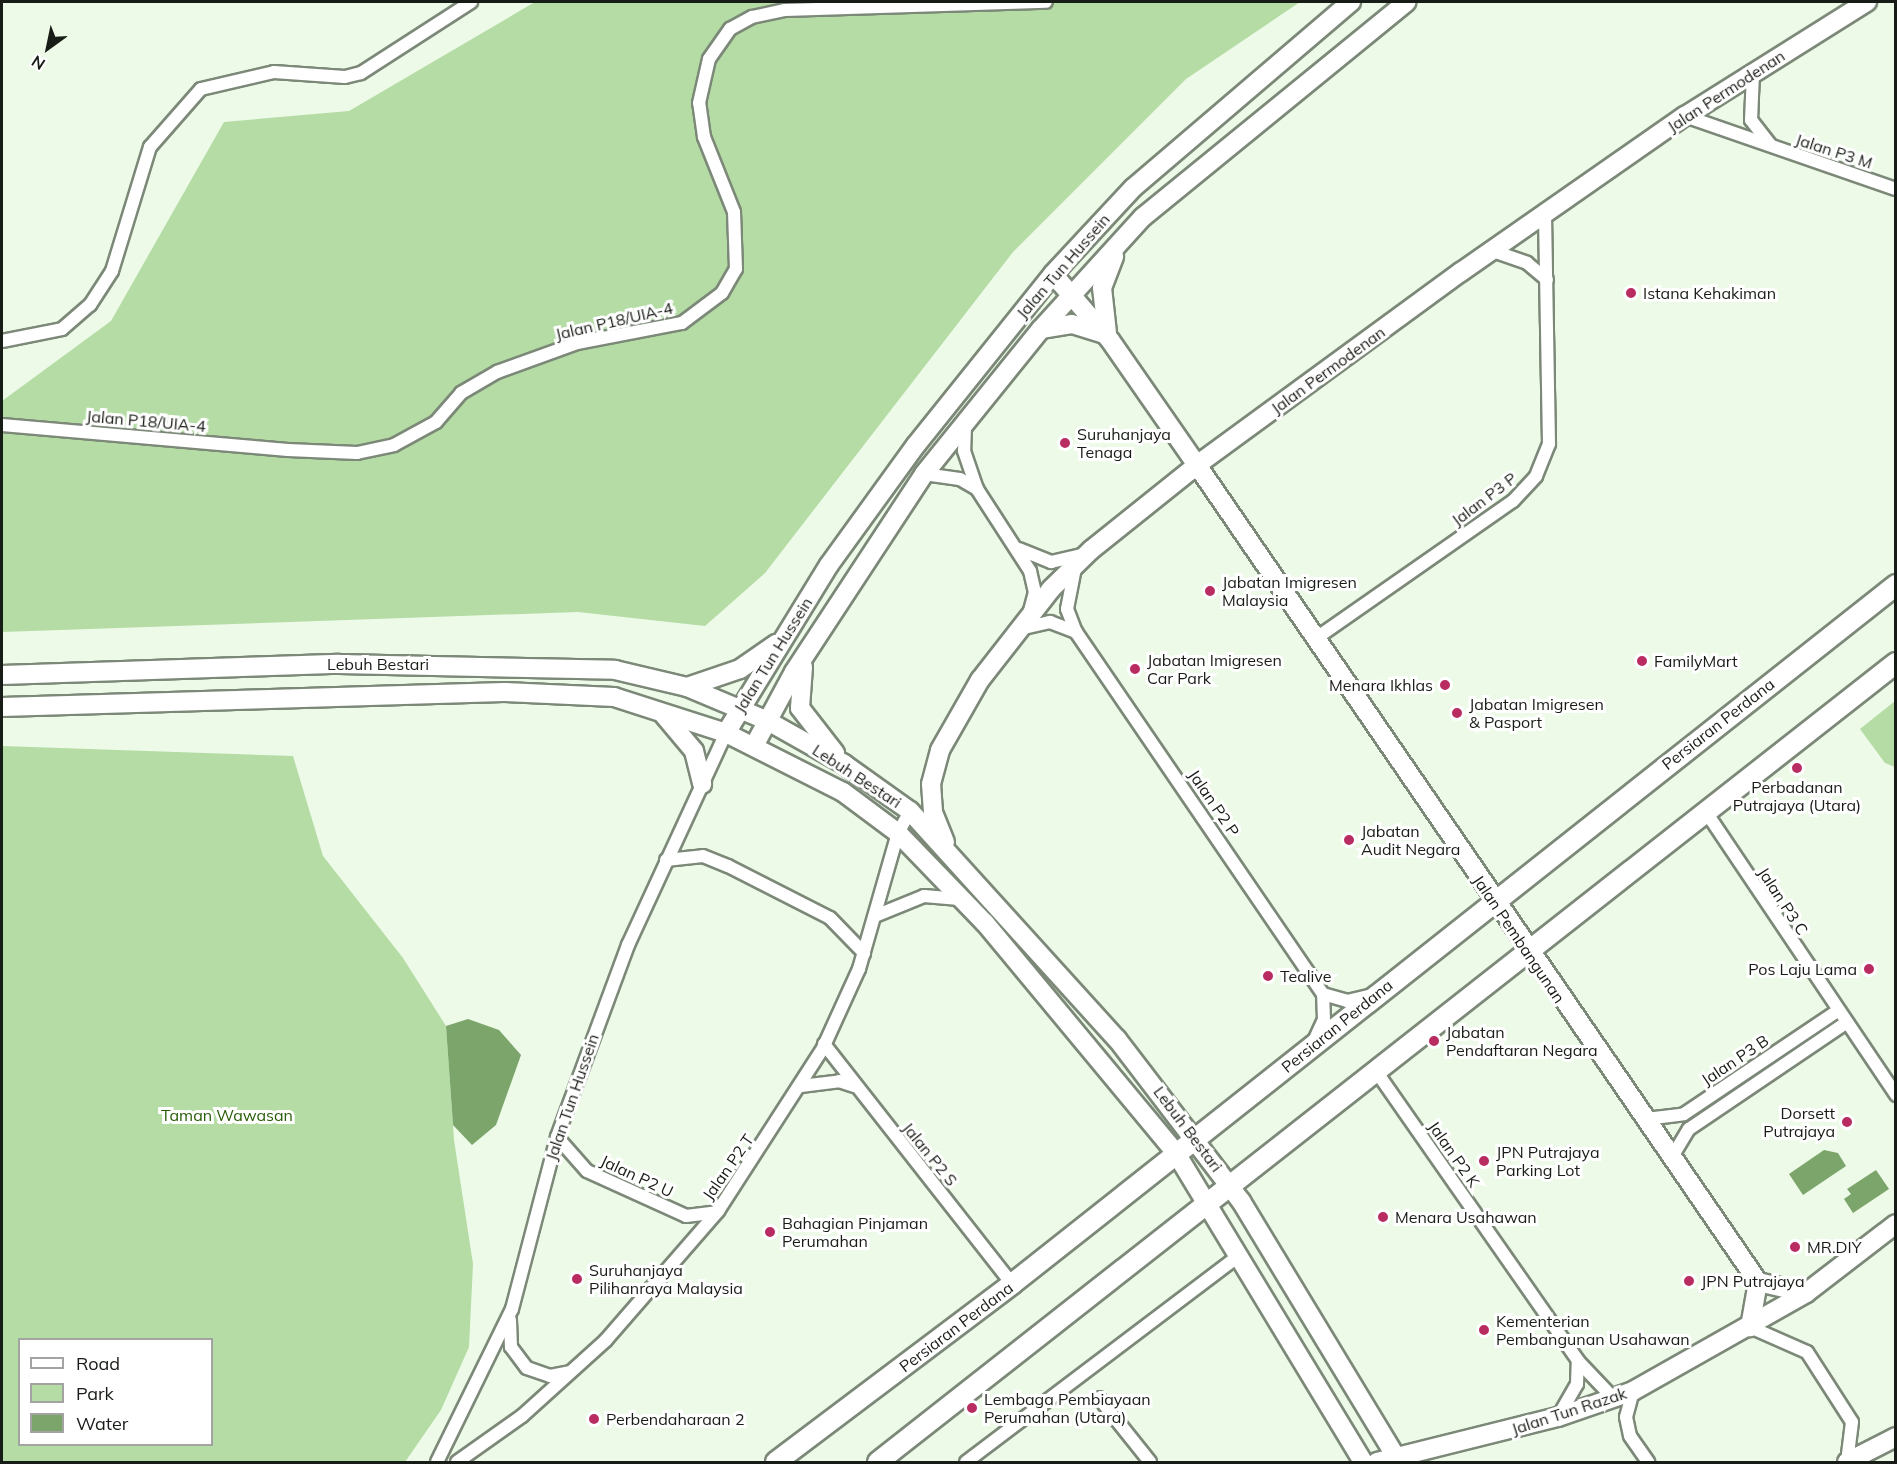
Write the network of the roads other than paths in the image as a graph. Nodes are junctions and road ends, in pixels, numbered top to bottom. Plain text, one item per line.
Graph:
1 (471, 2) edge
2 (1046, 2) edge
3 (1351, 2) edge
4 (1407, 2) edge
5 (1867, 2) edge
6 (1753, 73) junction
7 (1685, 116) junction
8 (1772, 147) junction
9 (1892, 187) edge
10 (1545, 215) junction
11 (1143, 217) junction
12 (1493, 251) junction
13 (1053, 274) junction
14 (1547, 280) junction
15 (1074, 295) junction
16 (1041, 329) junction
17 (1106, 337) junction
18 (2, 341) edge
19 (965, 424) junction
20 (2, 425) edge
21 (1197, 465) junction
22 (924, 474) junction
23 (977, 489) junction
24 (1018, 549) junction
25 (1091, 550) junction
26 (1076, 564) junction
27 (1896, 585) edge
28 (1024, 625) junction
29 (1076, 632) junction
30 (820, 633) junction
31 (1315, 639) junction
32 (782, 640) junction
33 (1896, 663) edge
34 (2, 675) edge
35 (687, 687) junction
36 (2, 707) edge
37 (740, 707) junction
38 (660, 711) junction
39 (766, 720) junction
40 (726, 733) junction
41 (754, 746) junction
42 (844, 764) junction
43 (702, 784) junction
44 (910, 811) junction
45 (1706, 812) junction
46 (898, 833) junction
47 (948, 849) junction
48 (666, 860) junction
49 (963, 900) junction
50 (1493, 901) junction
51 (875, 916) junction
52 (1527, 951) junction
53 (864, 953) junction
54 (1323, 994) junction
55 (1377, 995) junction
56 (1836, 1012) junction
57 (1844, 1024) junction
58 (824, 1044) junction
59 (1312, 1046) junction
60 (1376, 1071) junction
61 (801, 1086) junction
62 (854, 1086) junction
63 (1896, 1095) edge
64 (1646, 1119) junction
65 (556, 1137) junction
66 (1196, 1138) junction
67 (1176, 1153) junction
68 (1672, 1157) junction
69 (1230, 1186) junction
70 (1208, 1202) junction
71 (718, 1212) junction
72 (1896, 1224) edge
73 (1240, 1255) junction
74 (1758, 1282) junction
75 (1012, 1284) junction
76 (1806, 1293) junction
77 (512, 1309) junction
78 (1750, 1328) junction
79 (1578, 1361) junction
80 (574, 1370) junction
81 (1633, 1391) junction
82 (1098, 1398) dead end
83 (1614, 1399) junction
84 (1558, 1417) junction
85 (1896, 1437) edge
86 (1398, 1460) edge
87 (437, 1462) edge
88 (457, 1462) edge
89 (776, 1462) edge
90 (878, 1462) edge
91 (966, 1462) edge
92 (1150, 1462) edge
93 (1363, 1462) edge
94 (1377, 1462) edge
95 (1648, 1462) edge
96 (1847, 1462) edge

1 - 18 street
2 - 20 street, Jalan P18/UIA-4
3 - 13 main road, Jalan Tun Hussein
4 - 11 main road, Jalan Tun Hussein
5 - 6 main road, Jalan Permodenan
6 - 7 main road, Jalan Permodenan
6 - 8 street, Jalan P3 M
7 - 8 street, Jalan P3 M
7 - 10 main road, Jalan Permodenan
8 - 9 street, Jalan P3 M
10 - 12 main road, Jalan Permodenan
10 - 14 street, Jalan P3 P
11 - 15 main road, Jalan Tun Hussein
11 - 17 main road
12 - 14 street
12 - 21 main road, Jalan Permodenan
13 - 15 main road, Jalan Pembangunan
13 - 32 main road, Jalan Tun Hussein
14 - 31 street, Jalan P3 P
15 - 16 main road, Jalan Tun Hussein
15 - 17 main road, Jalan Pembangunan
16 - 17 main road
16 - 19 main road, Jalan Tun Hussein
17 - 21 main road, Jalan Pembangunan
19 - 22 main road, Jalan Tun Hussein
19 - 23 street
21 - 25 main road, Jalan Permodenan
21 - 31 main road, Jalan Pembangunan
22 - 23 street
22 - 30 main road, Jalan Tun Hussein
23 - 24 street
24 - 25 street
24 - 28 street
25 - 26 main road, Jalan Permodenan
26 - 28 main road, Jalan Permodenan
26 - 29 street, Jalan P2 P
27 - 50 main road, Persiaran Perdana
28 - 29 street
28 - 47 main road, Jalan Permodenan
29 - 54 street, Jalan P2 P
30 - 39 main road, Jalan Tun Hussein
30 - 42 main road
31 - 50 main road, Jalan Pembangunan
32 - 35 main road
32 - 37 main road, Jalan Tun Hussein
33 - 45 main road
34 - 35 main road, Lebuh Bestari
35 - 37 main road, Lebuh Bestari
36 - 38 main road, Lebuh Bestari
37 - 39 main road, Lebuh Bestari
37 - 40 main road, Jalan Tun Hussein
38 - 40 main road, Lebuh Bestari
38 - 43 main road
39 - 41 main road, Jalan Tun Hussein
39 - 42 main road, Lebuh Bestari
40 - 41 main road, Lebuh Bestari
40 - 43 street, Jalan Tun Hussein
41 - 46 main road, Lebuh Bestari
42 - 44 main road, Lebuh Bestari
43 - 48 street, Jalan Tun Hussein
44 - 46 street, Jalan P2 T
44 - 47 main road, Lebuh Bestari
45 - 52 main road
45 - 56 street, Jalan P3 C
46 - 49 main road, Lebuh Bestari
46 - 51 street, Jalan P2 T
47 - 66 main road, Lebuh Bestari
48 - 53 street
48 - 65 street, Jalan Tun Hussein
49 - 51 street
49 - 67 main road, Lebuh Bestari
50 - 52 main road, Jalan Pembangunan
50 - 55 main road, Persiaran Perdana
51 - 53 street, Jalan P2 T
52 - 60 main road
52 - 64 main road, Jalan Pembangunan
53 - 58 street, Jalan P2 T
54 - 55 street
54 - 59 street
55 - 59 main road, Persiaran Perdana
56 - 57 street, Jalan P3 C
56 - 64 street, Jalan P3 B
57 - 63 street, Jalan P3 C
57 - 68 street, Jalan P3 B
58 - 61 street, Jalan P2 T
58 - 62 street, Jalan P2 S
59 - 66 main road, Persiaran Perdana
60 - 69 main road
60 - 79 street, Jalan P2 K
61 - 62 street
61 - 71 street, Jalan P2 T
62 - 75 street, Jalan P2 S
64 - 68 main road, Jalan Pembangunan
65 - 71 street, Jalan P2 U
65 - 77 street, Jalan Tun Hussein
66 - 67 main road, Persiaran Perdana
66 - 69 main road, Lebuh Bestari
67 - 70 main road, Lebuh Bestari
67 - 75 main road, Persiaran Perdana
68 - 74 main road, Jalan Pembangunan
69 - 70 main road
69 - 86 main road, Lebuh Bestari
70 - 73 main road, Lebuh Bestari
70 - 90 main road
71 - 80 street, Jalan P2 T
72 - 76 main road, Jalan Tun Razak
73 - 91 street
73 - 93 main road, Lebuh Bestari
74 - 76 main road
74 - 78 main road
75 - 89 main road, Persiaran Perdana
76 - 78 main road, Jalan Tun Razak
77 - 80 street
77 - 87 street, Jalan Tun Hussein
78 - 81 main road, Jalan Tun Razak
78 - 96 street
79 - 83 street, Jalan P2 K
79 - 84 street
80 - 88 street, Jalan P2 T
81 - 83 main road, Jalan Tun Razak
81 - 95 street
82 - 92 street
83 - 84 main road, Jalan Tun Razak
84 - 86 main road, Jalan Tun Razak
85 - 96 main road
86 - 94 main road, Jalan Tun Razak

